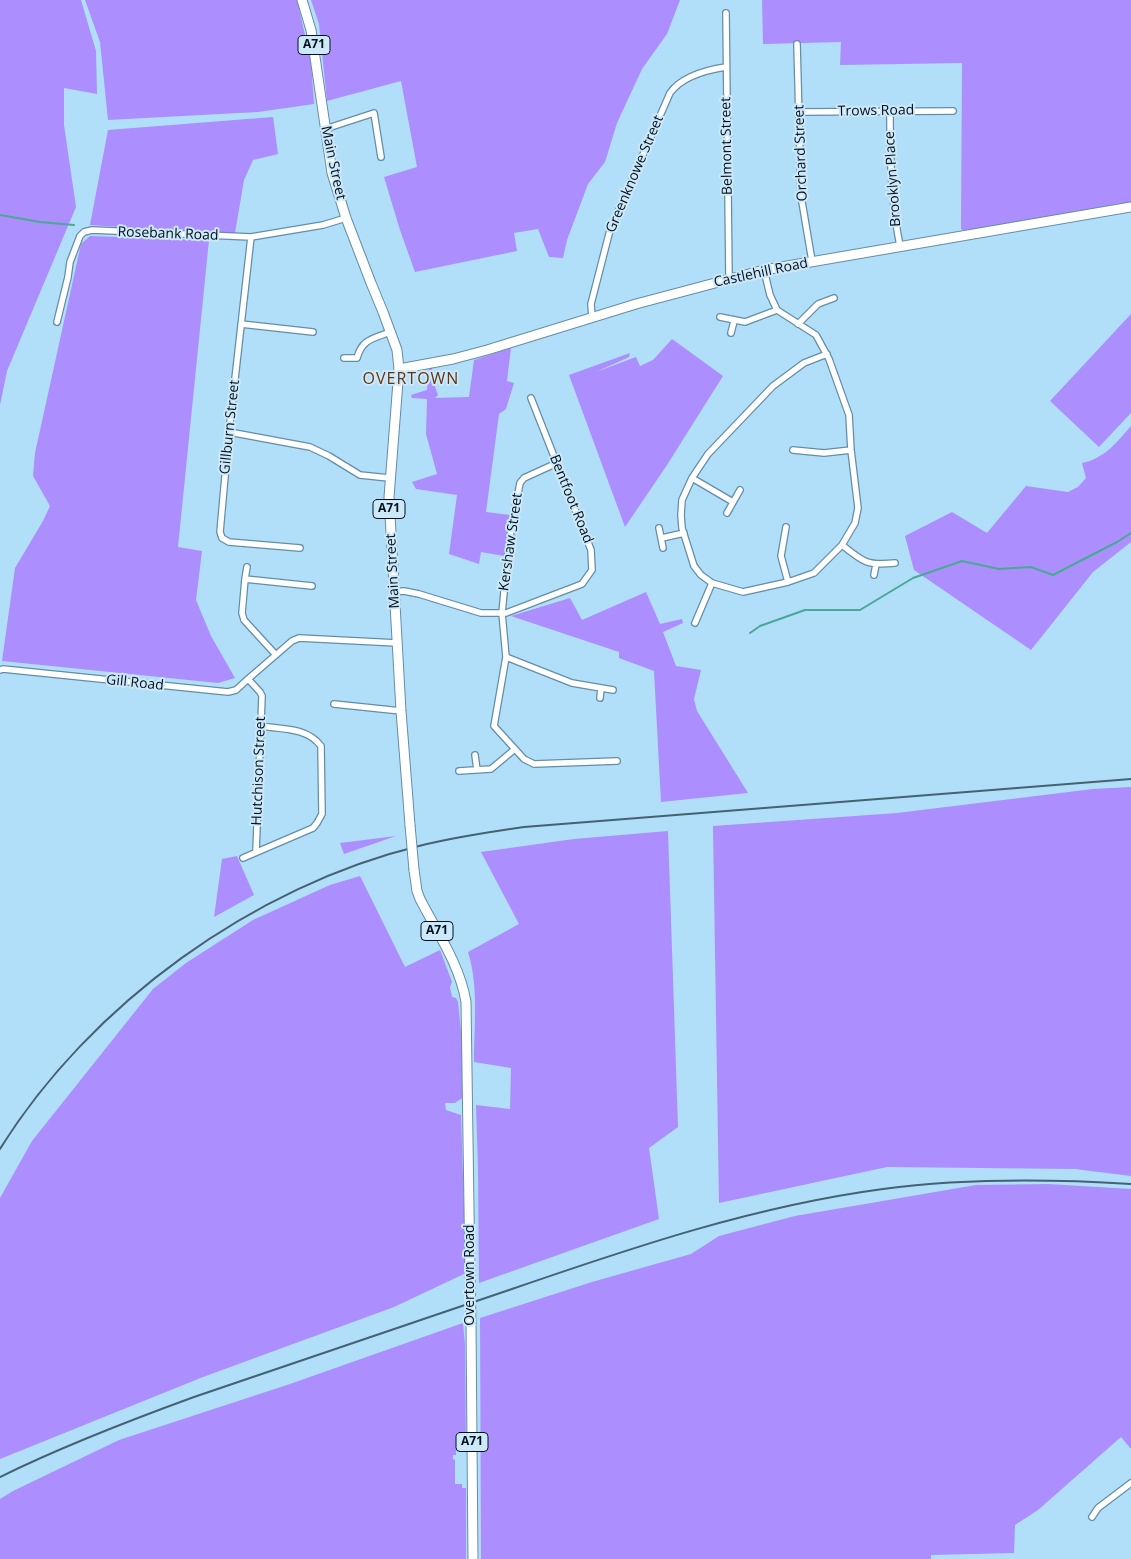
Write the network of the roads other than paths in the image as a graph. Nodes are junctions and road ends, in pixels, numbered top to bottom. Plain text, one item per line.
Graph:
1 (302, 0) edge
2 (726, 13) dead end
3 (797, 44) dead end
4 (726, 67) junction
5 (953, 110) dead end
6 (890, 111) junction
7 (799, 112) junction
8 (325, 129) junction
9 (381, 157) dead end
10 (1131, 207) edge
11 (346, 218) junction
12 (251, 237) junction
13 (900, 246) junction
14 (812, 261) junction
15 (764, 270) junction
16 (729, 279) junction
17 (834, 298) dead end
18 (777, 310) junction
19 (720, 317) dead end
20 (592, 318) junction
21 (734, 321) junction
22 (57, 322) dead end
23 (241, 324) junction
24 (798, 324) junction
25 (313, 332) dead end
26 (390, 332) junction
27 (731, 333) dead end
28 (827, 354) junction
29 (344, 358) dead end
30 (398, 369) junction
31 (531, 398) dead end
32 (229, 432) junction
33 (793, 450) dead end
34 (851, 450) junction
35 (556, 463) junction
36 (390, 478) junction
37 (692, 478) junction
38 (740, 490) dead end
39 (733, 502) junction
40 (727, 513) dead end
41 (786, 527) dead end
42 (659, 528) dead end
43 (684, 533) junction
44 (662, 538) junction
45 (842, 545) junction
46 (300, 548) dead end
47 (664, 548) dead end
48 (895, 563) dead end
49 (876, 564) junction
50 (247, 567) dead end
51 (874, 575) dead end
52 (245, 579) junction
53 (788, 582) junction
54 (712, 583) junction
55 (312, 586) dead end
56 (393, 592) junction
57 (502, 613) junction
58 (695, 623) dead end
59 (397, 642) junction
60 (276, 655) junction
61 (506, 657) junction
62 (0, 670) edge
63 (248, 679) junction
64 (601, 688) junction
65 (613, 690) dead end
66 (600, 698) dead end
67 (334, 704) dead end
68 (401, 712) junction
69 (260, 726) junction
70 (515, 749) junction
71 (475, 755) dead end
72 (618, 761) dead end
73 (477, 770) junction
74 (459, 771) dead end
75 (256, 852) junction
76 (243, 858) dead end
77 (465, 991) joint
78 (1131, 1483) edge
79 (1092, 1517) dead end
80 (473, 1559) edge

1 - 8 main road, Main Street / A71
2 - 4 street, Belmont Street
3 - 7 street, Orchard Street
4 - 16 street, Belmont Street
4 - 20 street, Greenknowe Street
5 - 6 street, Trows Road
6 - 7 street, Trows Road
6 - 13 street, Brooklyn Place
7 - 14 street, Orchard Street
8 - 9 street
8 - 11 main road, Main Street / A71
10 - 13 main road, Castlehill Road
11 - 12 street, Rosebank Road
11 - 26 main road, Main Street / A71
12 - 22 street, Rosebank Road
12 - 23 street, Gillburn Street
13 - 14 main road, Castlehill Road
14 - 15 main road, Castlehill Road
15 - 16 main road, Castlehill Road
15 - 18 street
16 - 20 main road, Castlehill Road
17 - 24 street
18 - 21 street
18 - 24 street
19 - 21 street
20 - 30 main road, Castlehill Road
21 - 27 street
23 - 25 street
23 - 32 street, Gillburn Street
24 - 28 street
26 - 29 street
26 - 30 main road, Main Street / A71
28 - 34 street
28 - 37 street
30 - 36 main road, Main Street / A71
31 - 35 street, Bentfoot Road
32 - 36 street
32 - 46 street, Gillburn Street
33 - 34 street
34 - 45 street
35 - 57 street, Kershaw Street
35 - 57 street, Bentfoot Road
36 - 56 main road, Main Street / A71
37 - 39 street
37 - 43 street
38 - 39 street
39 - 40 street
41 - 53 street
42 - 44 street
43 - 44 street
43 - 54 street
44 - 47 street
45 - 49 street
45 - 53 street
48 - 49 street
49 - 51 street
50 - 52 street
52 - 55 street
52 - 60 street
53 - 54 street
54 - 58 street
56 - 57 street, Bentfoot Road
56 - 59 main road, Main Street / A71
57 - 61 street
59 - 60 street, Gill Road
59 - 68 main road, Main Street / A71
60 - 63 street, Gill Road
61 - 64 street
61 - 70 street
62 - 63 street, Gill Road
63 - 69 street, Hutchison Street
64 - 65 street
64 - 66 street
67 - 68 street
68 - 77 main road, Main Street / A71, bridge
69 - 75 street, Hutchison Street
69 - 75 street
70 - 72 street
70 - 73 street
71 - 73 street
73 - 74 street
75 - 76 street
77 - 80 main road, Overtown Road / A71, bridge
78 - 79 street

